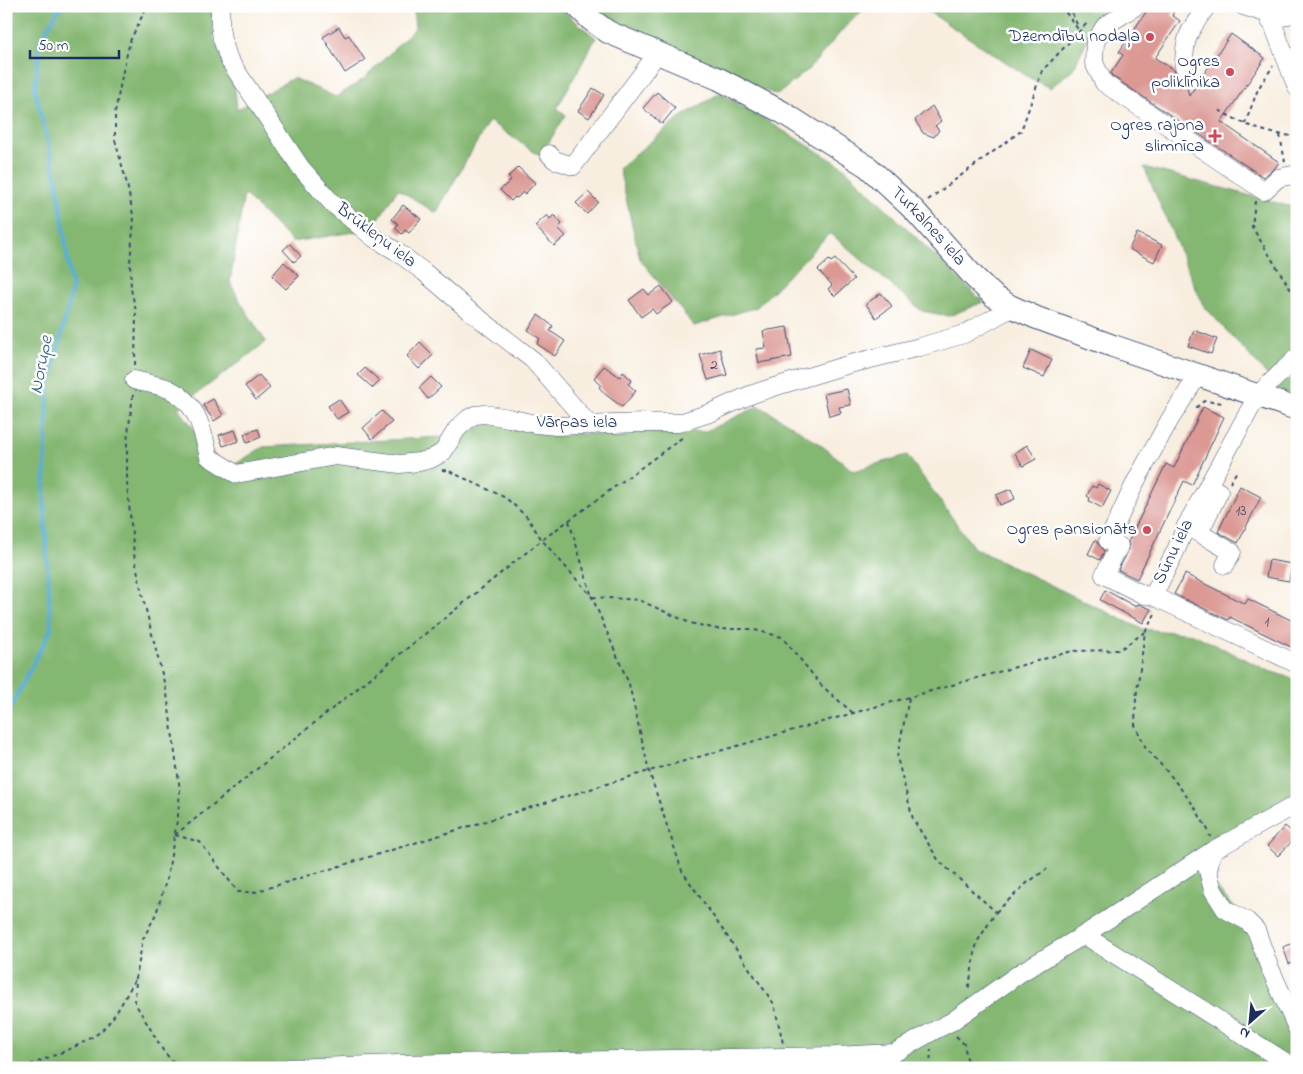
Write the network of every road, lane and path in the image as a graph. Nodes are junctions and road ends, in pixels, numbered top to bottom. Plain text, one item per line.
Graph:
1 (147, 6) edge
2 (220, 6) edge
3 (577, 6) edge
4 (1061, 6) edge
5 (1069, 6) edge
6 (1136, 6) edge
7 (1207, 6) edge
8 (1243, 6) edge
9 (1297, 12) edge
10 (1268, 14) edge
11 (1091, 20) dead end
12 (1080, 32) junction
13 (1282, 50) junction
14 (656, 54) junction
15 (1184, 68) dead end
16 (1297, 88) edge
17 (1219, 110) dead end
18 (1245, 124) junction
19 (1280, 135) junction
20 (1297, 136) edge
21 (549, 154) dead end
22 (1292, 175) edge
23 (1256, 186) junction
24 (914, 210) junction
25 (1297, 300) edge
26 (1010, 306) junction
27 (1297, 357) edge
28 (1198, 375) junction
29 (134, 380) junction
30 (1258, 396) junction
31 (1230, 402) dead end
32 (1297, 409) edge
33 (1192, 412) dead end
34 (697, 418) junction
35 (592, 425) junction
36 (1238, 468) dead end
37 (441, 469) dead end
38 (1229, 484) dead end
39 (568, 520) junction
40 (1193, 530) junction
41 (542, 540) junction
42 (1226, 565) dead end
43 (592, 597) junction
44 (1157, 598) junction
45 (1145, 632) junction
46 (1297, 664) edge
47 (909, 698) junction
48 (853, 713) junction
49 (649, 771) junction
50 (1297, 804) edge
51 (175, 835) junction
52 (1212, 850) junction
53 (1047, 869) dead end
54 (996, 912) junction
55 (1084, 936) junction
56 (136, 978) junction
57 (964, 1013) junction
58 (1297, 1028) edge
59 (938, 1029) junction
60 (786, 1056) junction
61 (23, 1068) edge
62 (179, 1068) edge
63 (289, 1068) edge
64 (970, 1068) edge
65 (1295, 1068) edge

1 - 29 path
2 - 35 street, Brūkleņu iela
3 - 14 main road, Turkalnes iela
4 - 12 path
5 - 12 path
6 - 23 street
7 - 15 street
8 - 10 street
9 - 10 street
10 - 13 street
11 - 12 path
12 - 24 path
13 - 16 street
13 - 18 path
14 - 21 street
14 - 24 main road, Turkalnes iela
17 - 18 path
18 - 19 path
19 - 20 path
19 - 22 path
22 - 23 street
23 - 25 path
24 - 26 main road, Turkalnes iela
26 - 28 main road, Turkalnes iela
26 - 34 street, Vārpas iela
27 - 30 street, Sūnu iela
28 - 30 main road, Turkalnes iela
28 - 44 street
29 - 35 street, Vārpas iela
29 - 51 path
30 - 32 main road, Turkalnes iela
30 - 40 street, Sūnu iela
31 - 33 path
34 - 35 street, Vārpas iela
34 - 39 path
36 - 38 path
37 - 41 path
39 - 41 path
39 - 43 path
40 - 42 street
40 - 44 street, Sūnu iela
41 - 43 path
41 - 51 path
43 - 48 path
43 - 49 path
44 - 45 path
44 - 46 street, Sūnu iela
45 - 47 path
45 - 52 path
47 - 48 path
47 - 54 path
48 - 49 path
49 - 51 path
49 - 60 path
50 - 52 street
51 - 56 path
52 - 55 street
52 - 58 street
53 - 54 path
54 - 57 path
55 - 57 street
55 - 65 street
56 - 61 path
56 - 62 path
57 - 59 street
59 - 60 street
59 - 64 path
60 - 63 street

